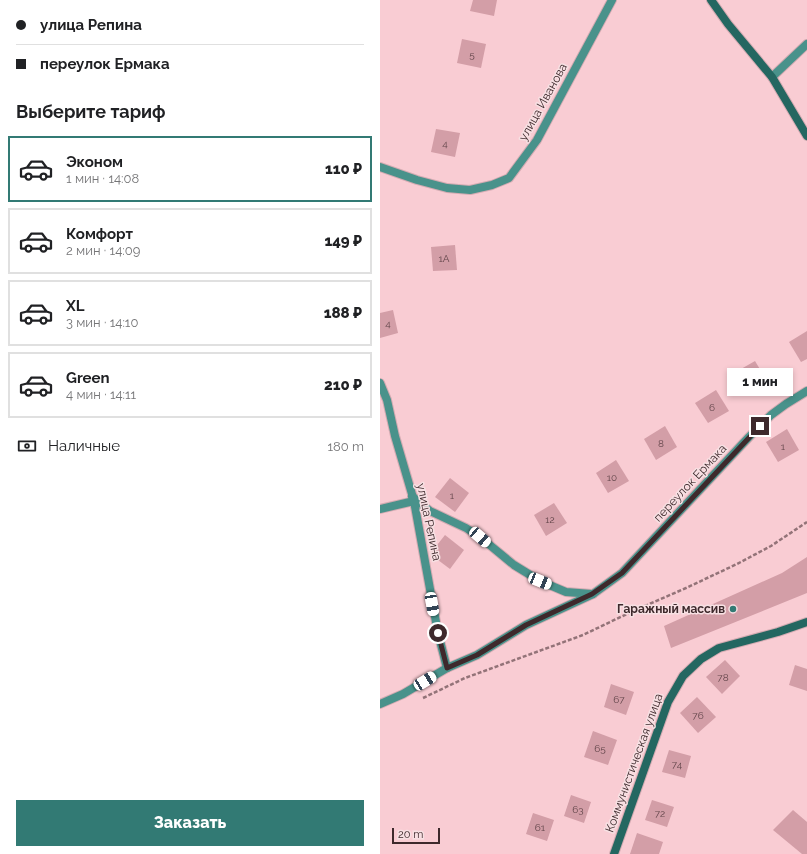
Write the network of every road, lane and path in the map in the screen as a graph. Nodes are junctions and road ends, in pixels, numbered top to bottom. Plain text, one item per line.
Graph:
1 (612, 0) edge
2 (711, 0) edge
3 (807, 44) edge
4 (772, 77) junction
5 (807, 136) edge
6 (380, 167) edge
7 (380, 382) edge
8 (807, 391) edge
9 (413, 498) junction
10 (380, 509) edge
11 (807, 522) edge
12 (592, 594) junction
13 (807, 622) edge
14 (447, 668) junction
15 (420, 699) dead end
16 (380, 704) edge
17 (614, 854) edge

1 - 6 street, улица Иванова
2 - 4 street
3 - 4 street
4 - 5 street
7 - 9 street, улица Репина
8 - 12 street, переулок Ермака
9 - 10 street
9 - 12 street
9 - 14 street, улица Репина
11 - 15 path
12 - 14 street, переулок Ермака
13 - 17 street, Коммунистическая улица
14 - 16 street, переулок Ермака

